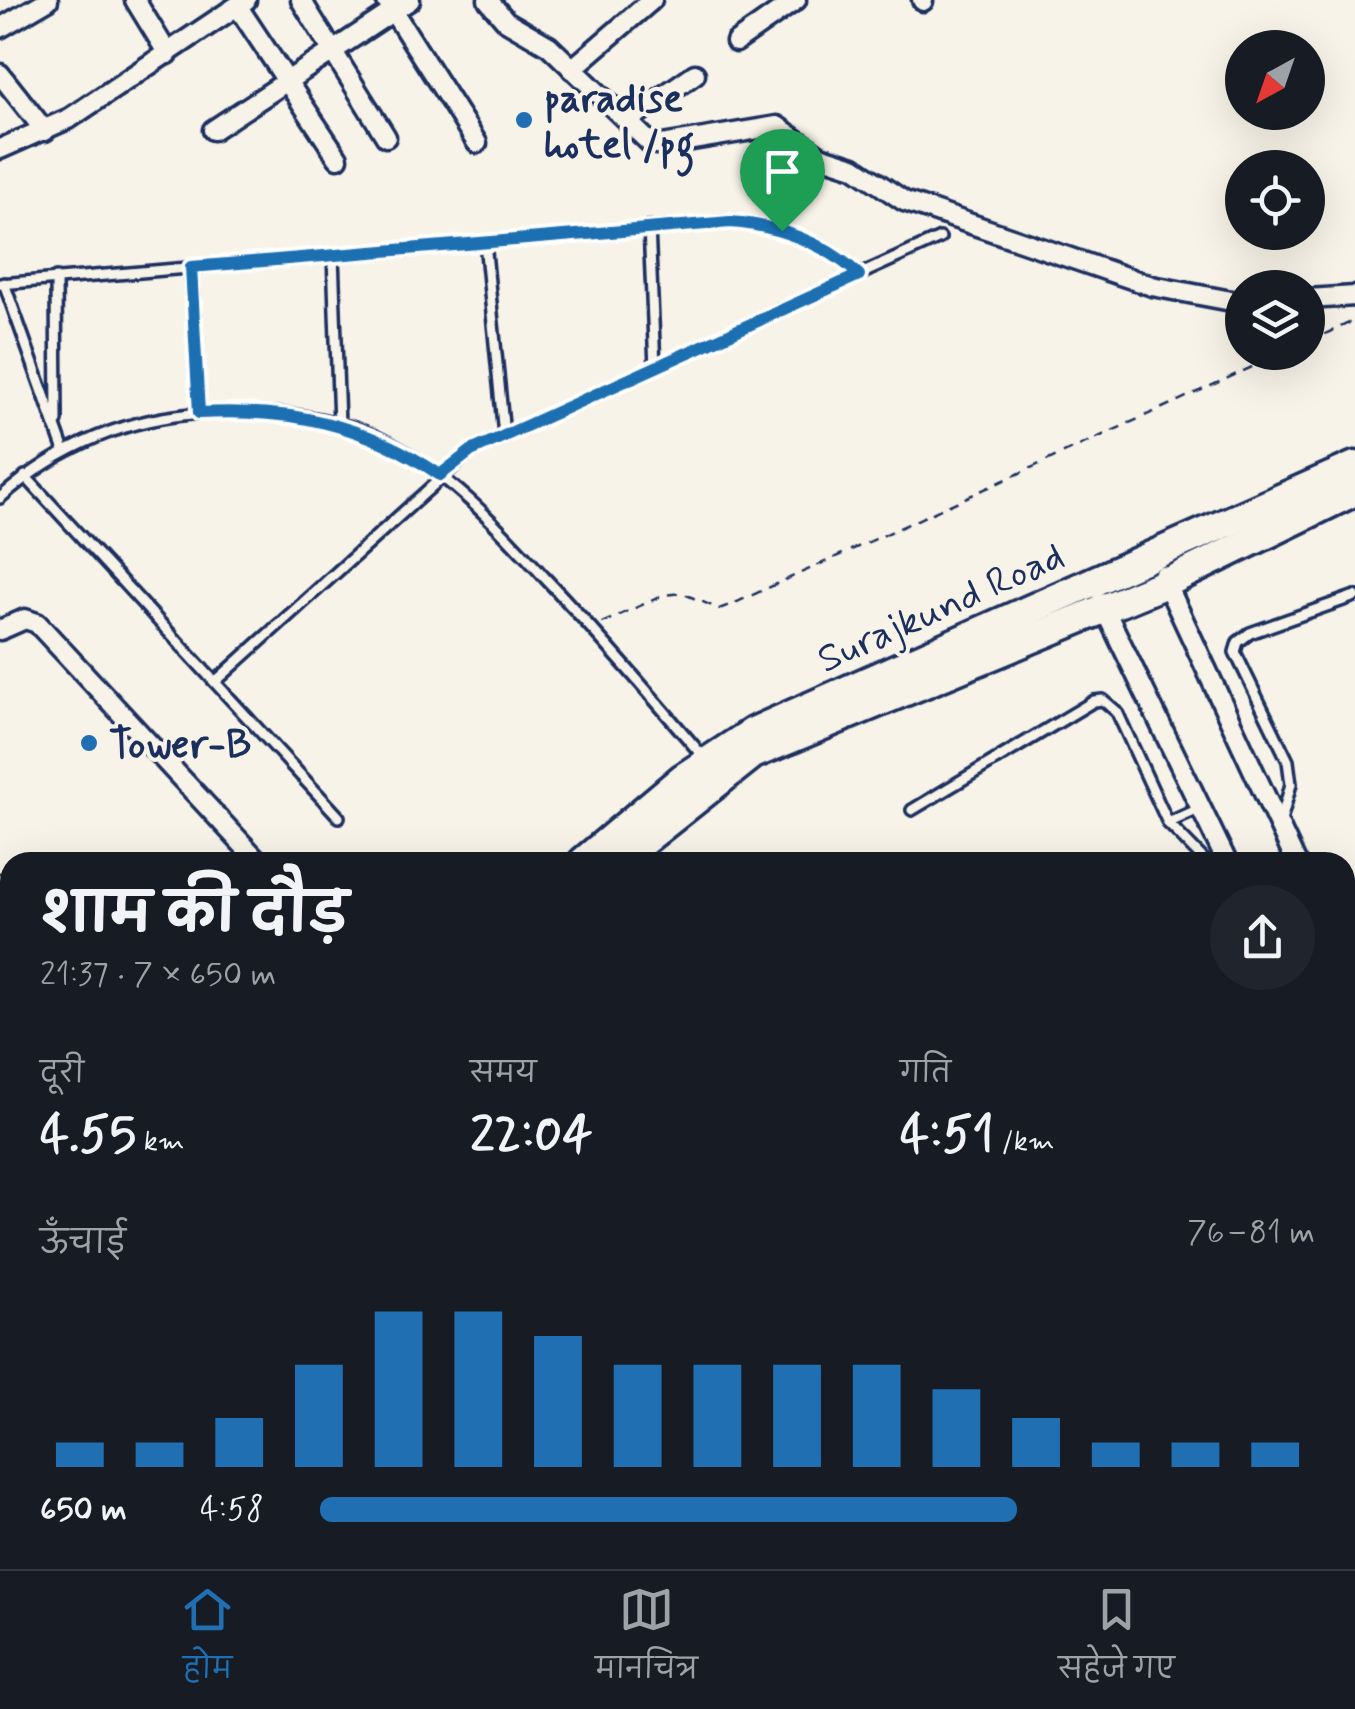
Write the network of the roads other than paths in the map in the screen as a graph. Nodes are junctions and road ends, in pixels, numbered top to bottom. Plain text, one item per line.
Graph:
1 (48, 0) edge
2 (302, 0) edge
3 (410, 0) edge
4 (652, 0) edge
5 (796, 0) edge
6 (492, 1) edge
7 (143, 2) edge
8 (242, 3) edge
9 (390, 6) edge
10 (0, 28) edge
11 (736, 42) dead end
12 (333, 51) junction
13 (168, 54) junction
14 (572, 70) junction
15 (0, 74) edge
16 (695, 74) dead end
17 (289, 80) junction
18 (630, 118) junction
19 (213, 130) dead end
20 (45, 131) junction
21 (386, 137) dead end
22 (477, 142) dead end
23 (0, 149) edge
24 (338, 158) dead end
25 (649, 228) junction
26 (940, 238) dead end
27 (485, 242) junction
28 (334, 254) junction
29 (191, 267) junction
30 (859, 275) junction
31 (56, 278) junction
32 (2, 284) edge
33 (1355, 296) edge
34 (1325, 298) edge
35 (1225, 300) edge
36 (655, 367) junction
37 (199, 413) junction
38 (339, 424) junction
39 (58, 430) junction
40 (504, 435) junction
41 (64, 451) junction
42 (1355, 466) edge
43 (440, 475) junction
44 (25, 476) junction
45 (1355, 491) edge
46 (0, 498) edge
47 (1161, 570) junction
48 (1098, 595) junction
49 (1355, 596) edge
50 (0, 630) edge
51 (215, 682) junction
52 (714, 769) junction
53 (1201, 808) junction
54 (912, 810) dead end
55 (339, 818) dead end
56 (1168, 823) junction
57 (1280, 823) junction
58 (250, 852) edge
59 (597, 852) edge
60 (628, 852) edge
61 (1196, 852) edge
62 (1222, 852) edge
63 (1293, 852) edge

1 - 10 street
2 - 12 street
3 - 9 street
4 - 14 street
5 - 11 street
6 - 14 street
7 - 13 street
8 - 13 street
8 - 17 street
9 - 12 street
9 - 22 street
12 - 17 street
12 - 21 street
13 - 20 street
14 - 18 street
15 - 20 street
16 - 18 street
17 - 19 street
17 - 24 street
18 - 35 street
20 - 23 street
25 - 27 lane
25 - 30 lane
25 - 36 lane
26 - 30 lane
27 - 28 lane
27 - 40 lane
28 - 29 lane
28 - 38 lane
29 - 31 lane
29 - 37 lane
30 - 36 lane
31 - 32 lane
31 - 39 lane
32 - 39 lane
33 - 34 street
36 - 40 lane
37 - 38 lane
37 - 41 lane
38 - 43 lane
39 - 41 lane
40 - 43 lane
41 - 44 lane
42 - 47 main road, Surajkund Road
43 - 51 lane
43 - 52 lane
44 - 46 lane
44 - 51 lane
45 - 47 main road, Surajkund Road
47 - 48 main road, Surajkund Road
47 - 57 street
48 - 52 main road, Surajkund Road
48 - 53 street
49 - 57 lane
50 - 58 street
51 - 55 lane
52 - 59 main road, Surajkund Road
52 - 60 main road, Surajkund Road
53 - 56 lane
53 - 62 street
54 - 56 lane
56 - 61 lane
57 - 63 street

